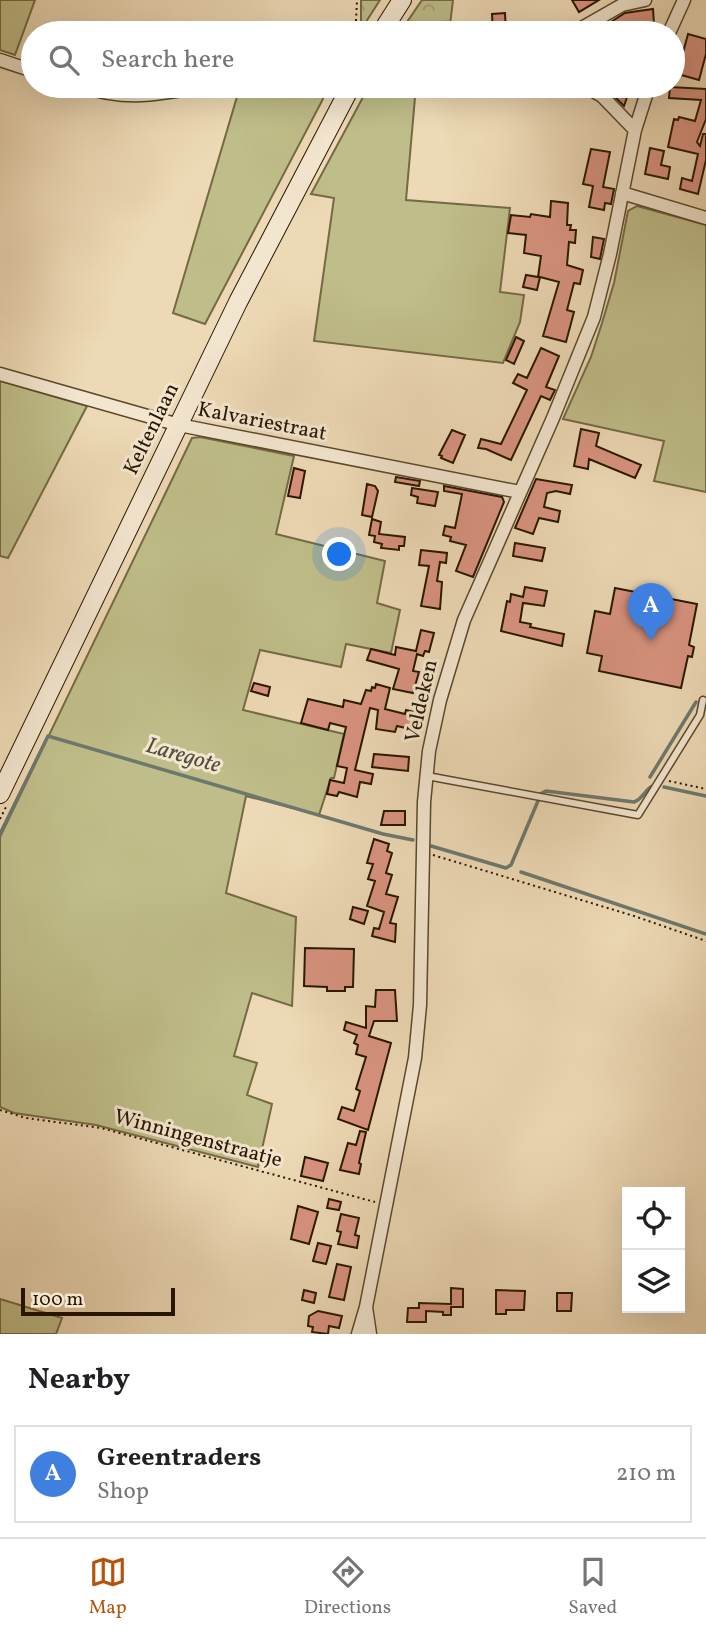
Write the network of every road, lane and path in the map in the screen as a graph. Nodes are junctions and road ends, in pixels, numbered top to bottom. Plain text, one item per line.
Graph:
1 (357, 0) edge
2 (402, 0) edge
3 (645, 0) edge
4 (684, 0) edge
5 (355, 21) edge
6 (389, 21) edge
7 (594, 21) edge
8 (674, 21) edge
9 (0, 60) edge
10 (21, 67) edge
11 (345, 98) edge
12 (604, 98) edge
13 (645, 98) edge
14 (635, 131) junction
15 (622, 193) junction
16 (706, 218) edge
17 (0, 374) edge
18 (179, 425) junction
19 (520, 492) junction
20 (703, 700) dead end
21 (427, 776) junction
22 (661, 779) junction
23 (706, 789) edge
24 (0, 794) edge
25 (422, 852) junction
26 (706, 941) edge
27 (0, 1110) edge
28 (386, 1205) junction
29 (366, 1307) junction
30 (358, 1334) edge
31 (370, 1334) edge

1 - 5 path
2 - 6 main road
3 - 7 street
4 - 8 street
9 - 10 street
11 - 18 main road, Keltenlaan
12 - 14 street
13 - 14 street, Veldeken
14 - 15 street, Veldeken
15 - 16 street
15 - 19 street, Veldeken
17 - 18 street, Kalvariestraat
18 - 19 street, Kalvariestraat
18 - 24 main road, Keltenlaan
19 - 21 street, Veldeken
20 - 22 lane
21 - 22 lane
21 - 25 street, Veldeken
22 - 23 path
25 - 26 path
25 - 28 street, Veldeken
27 - 28 path, Winningenstraatje
28 - 29 street, Veldeken
29 - 30 street, Veldeken
29 - 31 street, Veldeken

